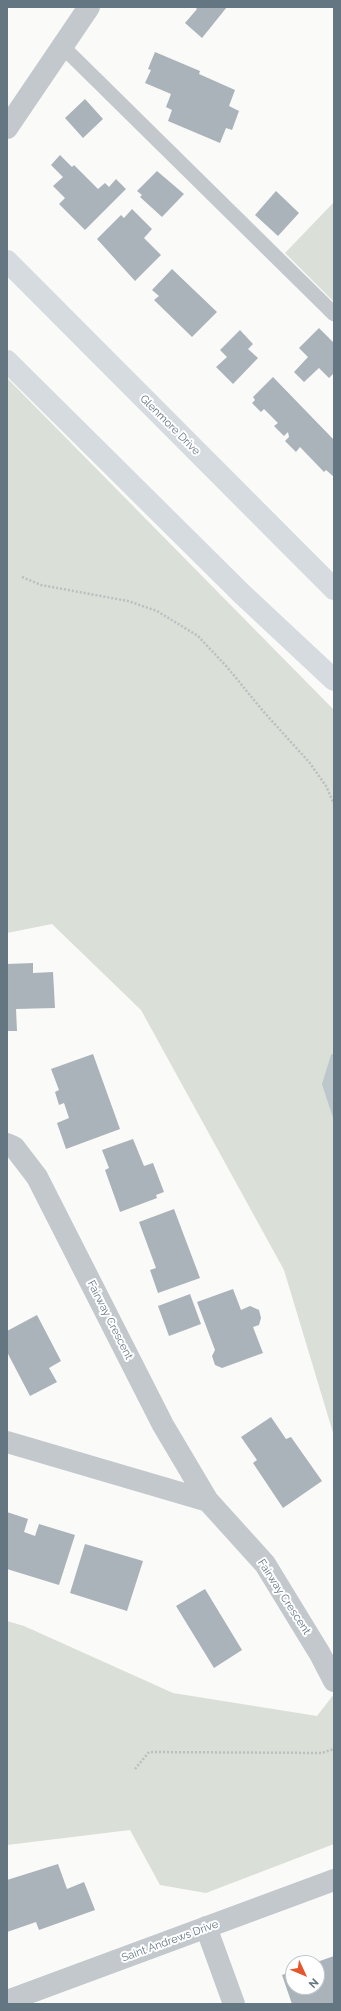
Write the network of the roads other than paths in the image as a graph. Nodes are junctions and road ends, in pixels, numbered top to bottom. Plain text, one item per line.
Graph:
1 (89, 7) edge
2 (62, 46) junction
3 (7, 128) edge
4 (7, 261) edge
5 (334, 314) edge
6 (7, 361) edge
7 (334, 589) edge
8 (242, 594) junction
9 (334, 662) edge
10 (334, 680) edge
11 (7, 1144) edge
12 (7, 1442) edge
13 (208, 1501) junction
14 (334, 1682) edge
15 (334, 1880) edge
16 (206, 1927) junction
17 (7, 2001) edge
18 (234, 2004) edge

1 - 2 street
2 - 3 street
2 - 5 lane
4 - 7 main road, Glenmore Drive
6 - 8 main road
8 - 9 main road
8 - 10 main road
11 - 13 street, Fairway Crescent
12 - 13 street
13 - 14 street, Fairway Crescent
15 - 16 street, Saint Andrews Drive
16 - 17 street, Saint Andrews Drive
16 - 18 street

